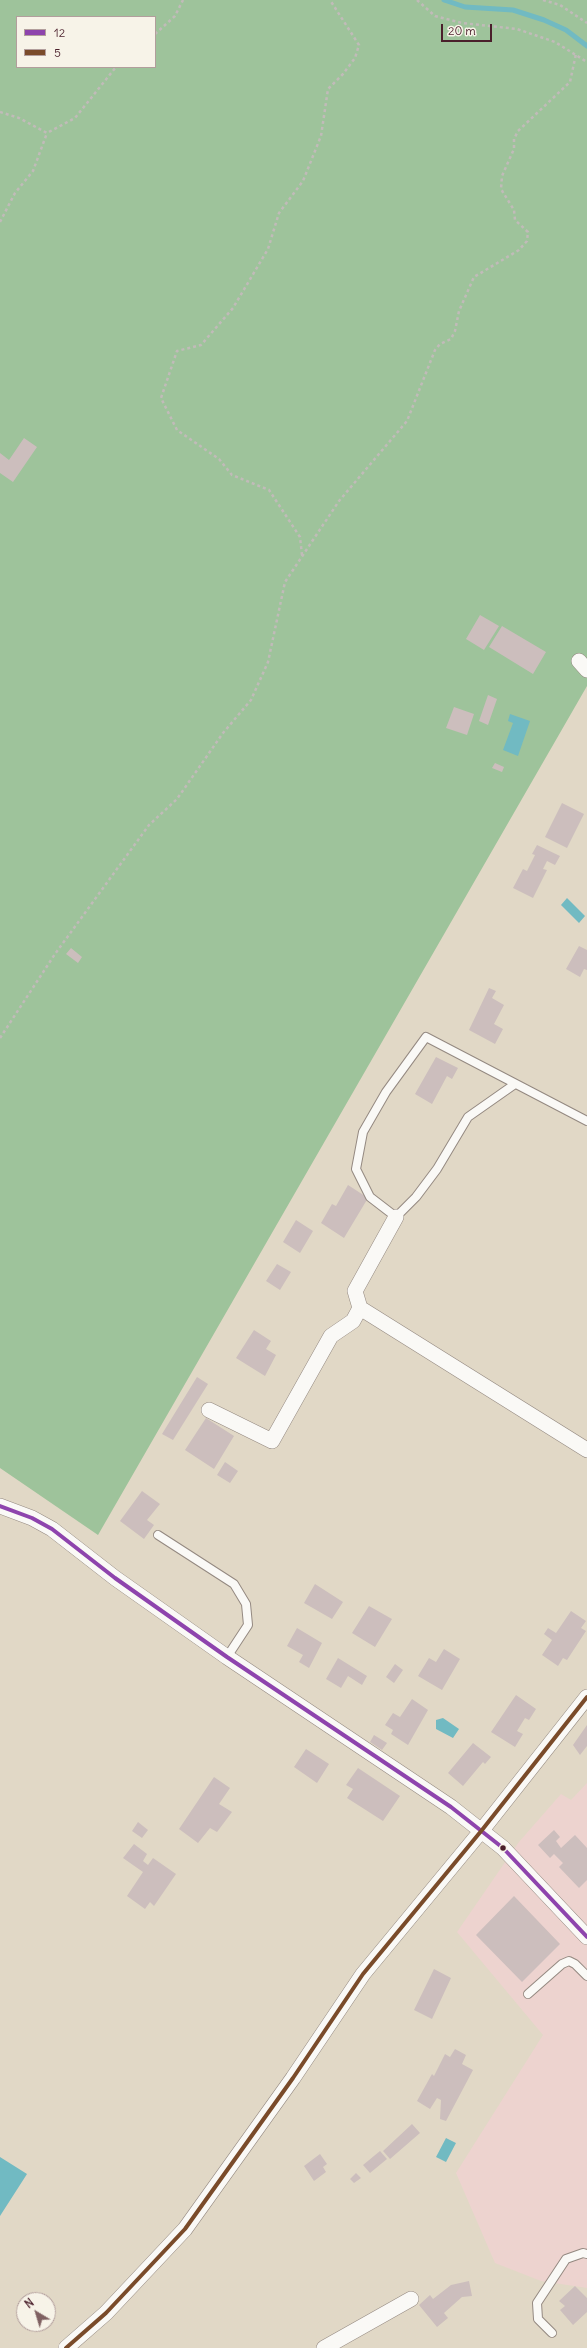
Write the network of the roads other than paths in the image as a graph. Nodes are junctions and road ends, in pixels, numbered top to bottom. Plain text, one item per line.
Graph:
1 (515, 1084) junction
2 (587, 1121) edge
3 (396, 1217) junction
4 (360, 1308) junction
5 (209, 1410) dead end
6 (587, 1450) edge
7 (0, 1506) edge
8 (158, 1535) dead end
9 (227, 1658) junction
10 (587, 1697) edge
11 (482, 1830) junction
12 (587, 1937) edge
13 (587, 1976) edge
14 (528, 1994) dead end
15 (587, 2254) edge
16 (411, 2299) dead end
17 (552, 2333) dead end
18 (66, 2348) edge
19 (324, 2348) edge

1 - 2 lane
1 - 3 lane
1 - 3 lane
3 - 4 street
4 - 5 street
4 - 6 street
7 - 9 street
8 - 9 lane
9 - 11 street
10 - 11 street
11 - 12 street
11 - 18 street
13 - 14 lane
15 - 17 lane
16 - 19 street

